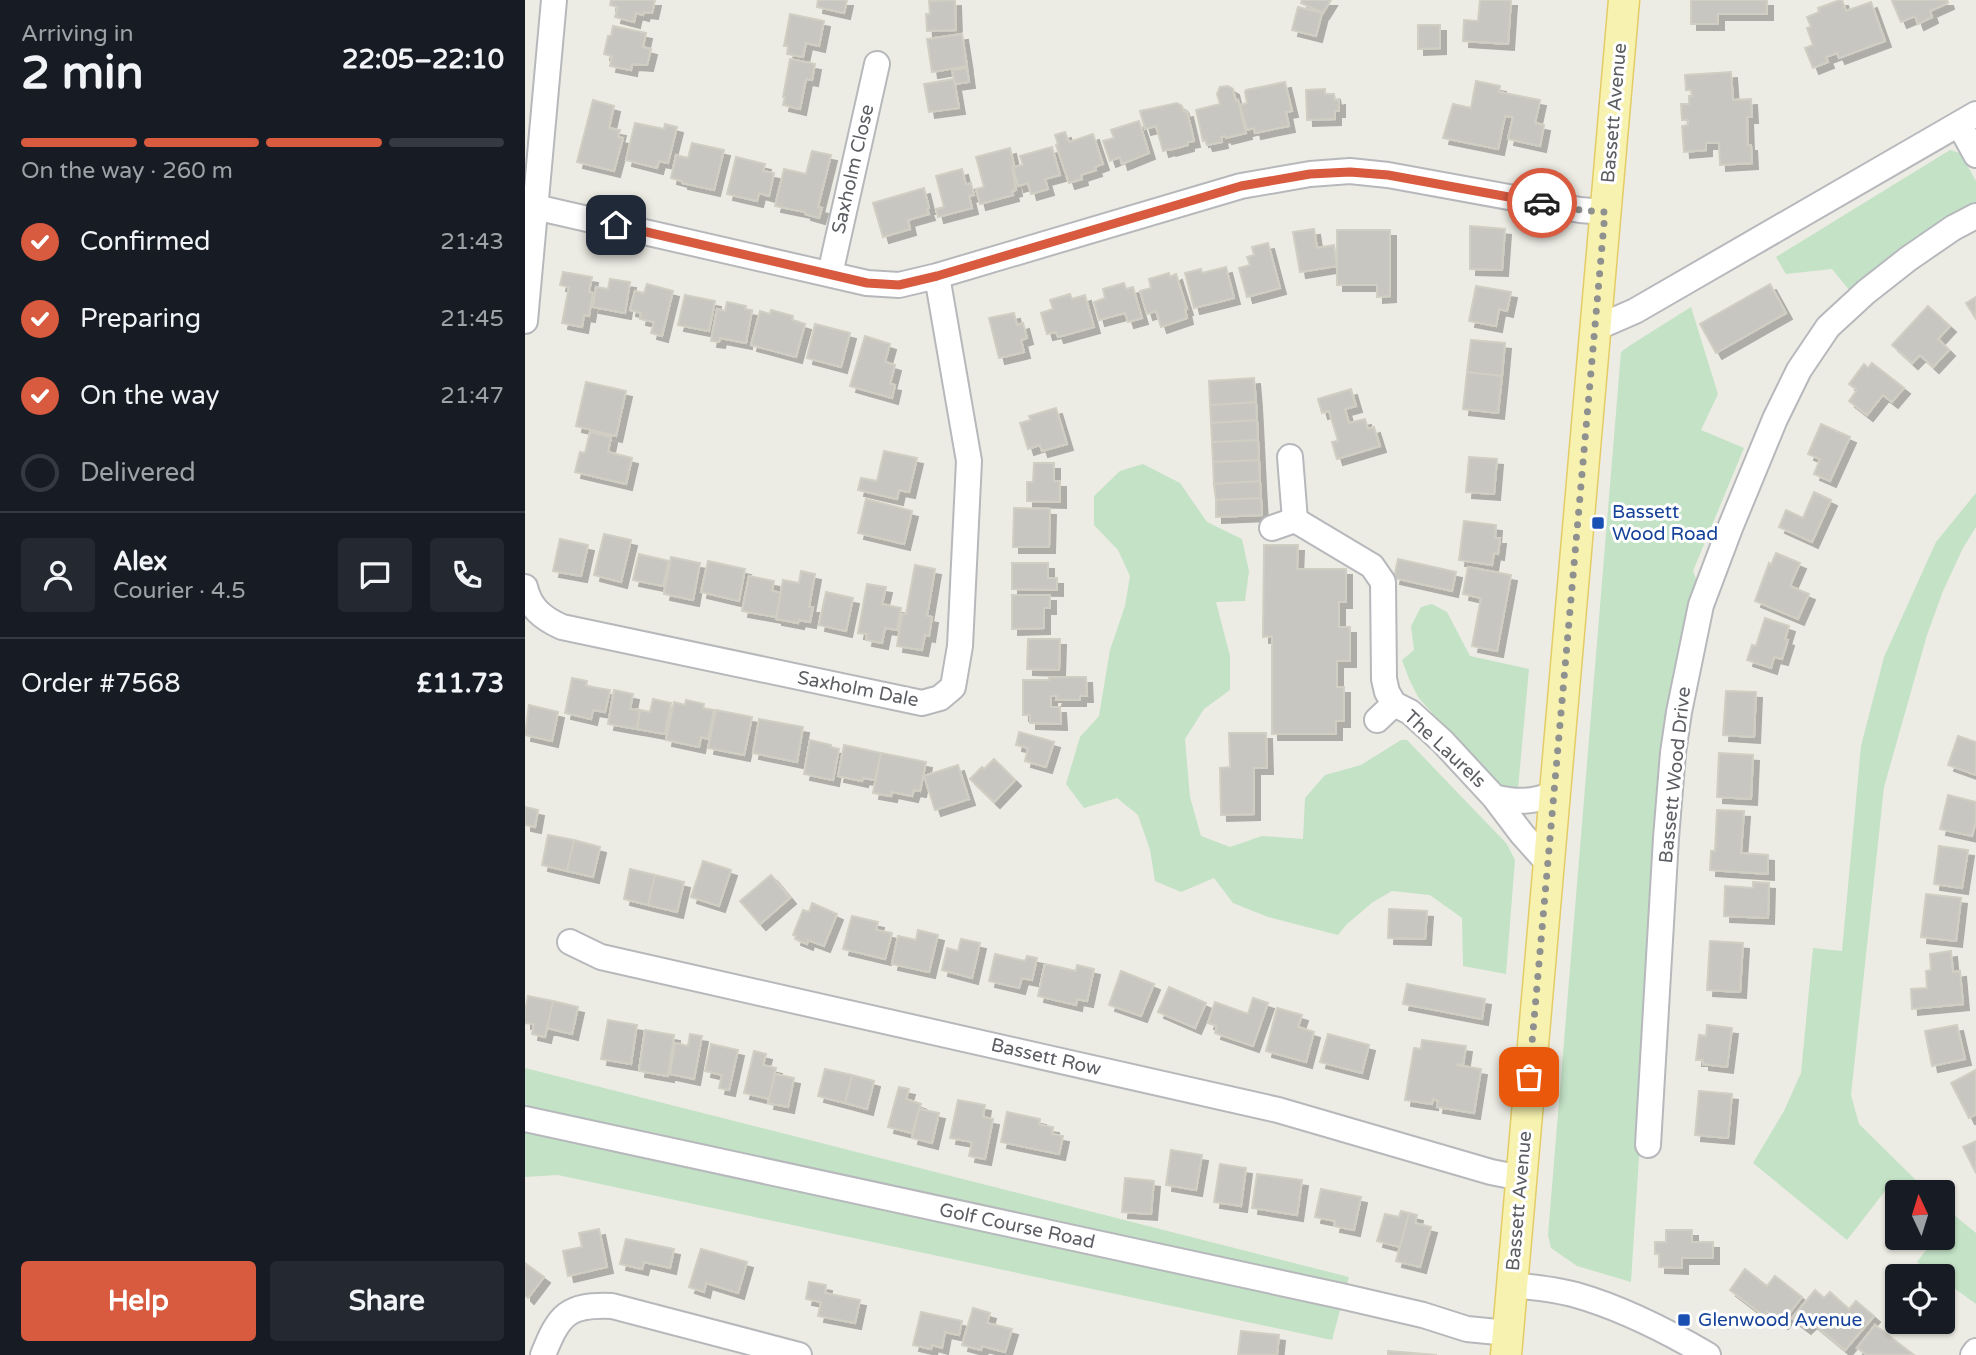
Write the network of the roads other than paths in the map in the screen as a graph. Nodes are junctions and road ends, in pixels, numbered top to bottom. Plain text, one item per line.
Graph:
1 (554, 0) edge
2 (1624, 0) edge
3 (877, 64) dead end
4 (1967, 119) edge
5 (1976, 155) edge
6 (535, 206) junction
7 (1605, 212) junction
8 (1976, 216) edge
9 (830, 274) junction
10 (937, 276) junction
11 (525, 321) edge
12 (1596, 328) junction
13 (1290, 457) dead end
14 (526, 593) edge
15 (1554, 794) junction
16 (1495, 797) junction
17 (1548, 863) junction
18 (570, 942) dead end
19 (525, 1119) edge
20 (1648, 1145) dead end
21 (1521, 1178) junction
22 (1512, 1284) junction
23 (1507, 1344) edge
24 (543, 1355) edge
25 (799, 1355) edge
26 (1708, 1355) edge

1 - 6 street
2 - 7 main road, Bassett Avenue
3 - 9 street, Saxholm Close
4 - 5 street
4 - 12 street
6 - 9 street
6 - 11 street
7 - 10 street
7 - 12 main road, Bassett Avenue
8 - 20 street, Bassett Wood Drive
9 - 10 street
10 - 14 street, Saxholm Dale
12 - 15 main road, Bassett Avenue
13 - 16 street, The Laurels
15 - 16 street, The Laurels
15 - 17 main road, Bassett Avenue
16 - 17 street, The Laurels
17 - 21 main road, Bassett Avenue
18 - 21 street, Bassett Row
19 - 23 street, Golf Course Road
21 - 22 main road, Bassett Avenue
22 - 23 main road, Bassett Avenue
22 - 26 street
24 - 25 street

